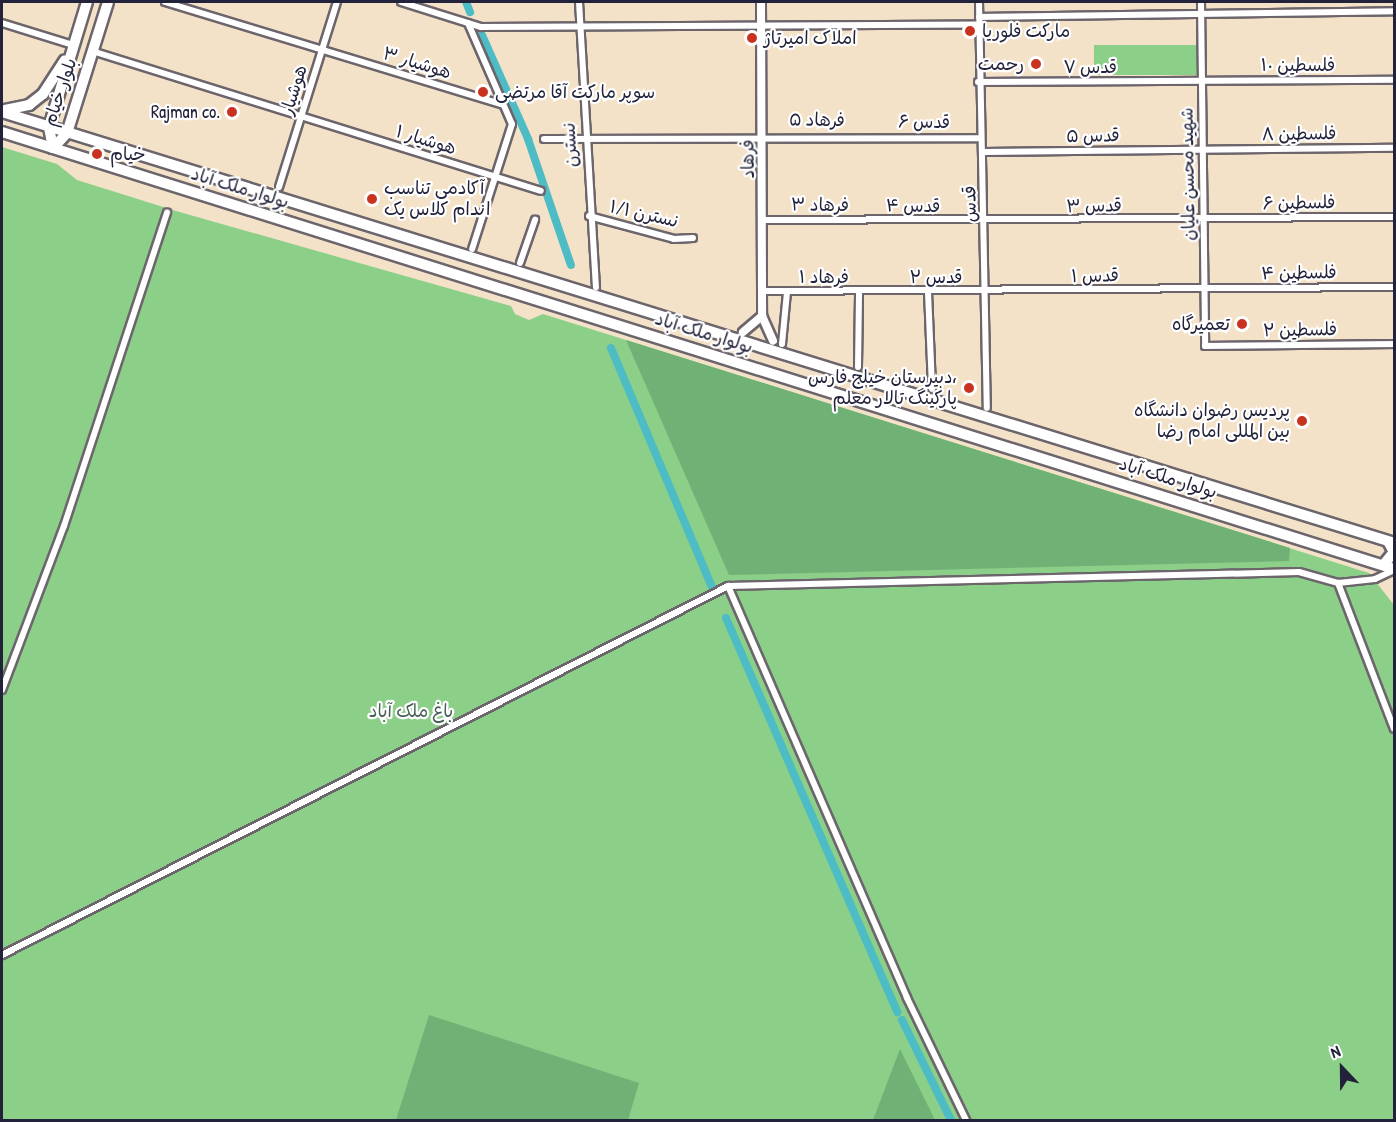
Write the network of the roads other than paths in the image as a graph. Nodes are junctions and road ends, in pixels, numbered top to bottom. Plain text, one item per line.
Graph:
1 (87, 2) edge
2 (108, 2) edge
3 (165, 2) edge
4 (337, 2) edge
5 (400, 2) edge
6 (579, 2) edge
7 (761, 2) edge
8 (979, 2) edge
9 (1201, 2) edge
10 (1395, 11) edge
11 (1201, 13) junction
12 (979, 20) junction
13 (2, 23) edge
14 (468, 23) junction
15 (762, 24) junction
16 (579, 28) junction
17 (73, 48) junction
18 (322, 50) junction
19 (91, 51) junction
20 (1395, 80) edge
21 (1202, 81) junction
22 (978, 82) junction
23 (503, 105) junction
24 (2, 111) edge
25 (302, 117) junction
26 (49, 127) junction
27 (2, 132) edge
28 (67, 133) junction
29 (763, 134) junction
30 (870, 136) joint
31 (584, 138) junction
32 (978, 138) junction
33 (544, 140) dead end
34 (53, 148) junction
35 (1395, 148) edge
36 (1203, 150) junction
37 (984, 152) junction
38 (495, 177) junction
39 (279, 187) dead end
40 (541, 191) dead end
41 (167, 212) dead end
42 (589, 216) junction
43 (1395, 217) edge
44 (1204, 219) junction
45 (535, 220) dead end
46 (763, 220) junction
47 (876, 221) joint
48 (985, 222) junction
49 (693, 238) dead end
50 (472, 249) dead end
51 (520, 263) dead end
52 (1395, 286) edge
53 (596, 287) dead end
54 (1205, 290) junction
55 (764, 291) junction
56 (787, 292) junction
57 (859, 292) junction
58 (884, 292) joint
59 (928, 292) junction
60 (987, 293) junction
61 (762, 316) junction
62 (743, 332) dead end
63 (773, 341) dead end
64 (782, 344) dead end
65 (1395, 344) edge
66 (1205, 346) joint
67 (858, 367) dead end
68 (932, 389) dead end
69 (987, 408) dead end
70 (1392, 543) edge
71 (1391, 567) edge
72 (1338, 583) junction
73 (728, 586) junction
74 (4, 673) edge
75 (2, 690) edge
76 (1395, 729) edge
77 (2, 955) edge
78 (966, 1120) edge

1 - 17 main road, بلوار خیام
2 - 19 main road, بلوار خیام
3 - 18 street, هوشیار ۳
4 - 18 street, هوشیار
5 - 14 street
6 - 16 street, نسترن
7 - 15 street, فرهاد
8 - 12 street, قدس
9 - 11 street, شهید محسن علیان
10 - 11 street
11 - 12 street
11 - 21 street, شهید محسن علیان
12 - 15 street
12 - 22 street, قدس
13 - 17 street
14 - 16 street
14 - 23 street
15 - 16 street
15 - 29 street, فرهاد
16 - 31 street, نسترن
17 - 24 main road
17 - 26 main road, بلوار خیام
18 - 23 street, هوشیار ۳
18 - 25 street, هوشیار
19 - 25 street, هوشیار ۱
19 - 28 main road, بلوار خیام
20 - 21 street, فلسطین ۱۰
21 - 22 street, قدس ۷
21 - 36 street, شهید محسن علیان
22 - 32 street, قدس
23 - 38 street
24 - 26 main road, بولوار ملک آباد
25 - 38 street, هوشیار ۱
25 - 39 street, هوشیار
26 - 28 main road, بولوار ملک آباد
26 - 34 main road, بلوار خیام
27 - 34 main road, بولوار ملک آباد
28 - 34 main road, بلوار خیام
28 - 70 main road, بولوار ملک آباد
29 - 30 street, فرهاد ۵
29 - 31 street, فرهاد ۵
29 - 46 street, فرهاد
30 - 32 street, قدس ۶
31 - 33 street, فرهاد ۵
31 - 42 street, نسترن
32 - 37 street, قدس
34 - 71 main road, بولوار ملک آباد
35 - 36 street, فلسطین ۸
36 - 37 street, قدس ۵
36 - 44 street, شهید محسن علیان
37 - 48 street, قدس
38 - 40 street, هوشیار ۱
38 - 50 street
41 - 74 street
42 - 49 street, نسترن ۱/۱
42 - 53 street, نسترن
43 - 44 street, فلسطین ۶
44 - 48 street, قدس ۳
44 - 54 street, شهید محسن علیان
45 - 51 street
46 - 47 street, فرهاد ۳
46 - 55 street, فرهاد
47 - 48 street, قدس ۴
48 - 60 street, قدس
52 - 54 street, فلسطین ۴
54 - 60 street, قدس ۱
54 - 66 street, شهید محسن علیان
55 - 56 street, فرهاد ۱
55 - 61 street, فرهاد
56 - 57 street, فرهاد ۱
56 - 64 street
57 - 58 street, فرهاد ۱
57 - 67 street
58 - 59 street, قدس ۲
59 - 60 street, قدس ۲
59 - 68 street
60 - 69 street, قدس
61 - 62 street
61 - 63 street
65 - 66 street, فلسطین ۲
70 - 71 main road
71 - 72 street
72 - 73 street
72 - 76 street
73 - 77 street
73 - 78 street
74 - 75 street

